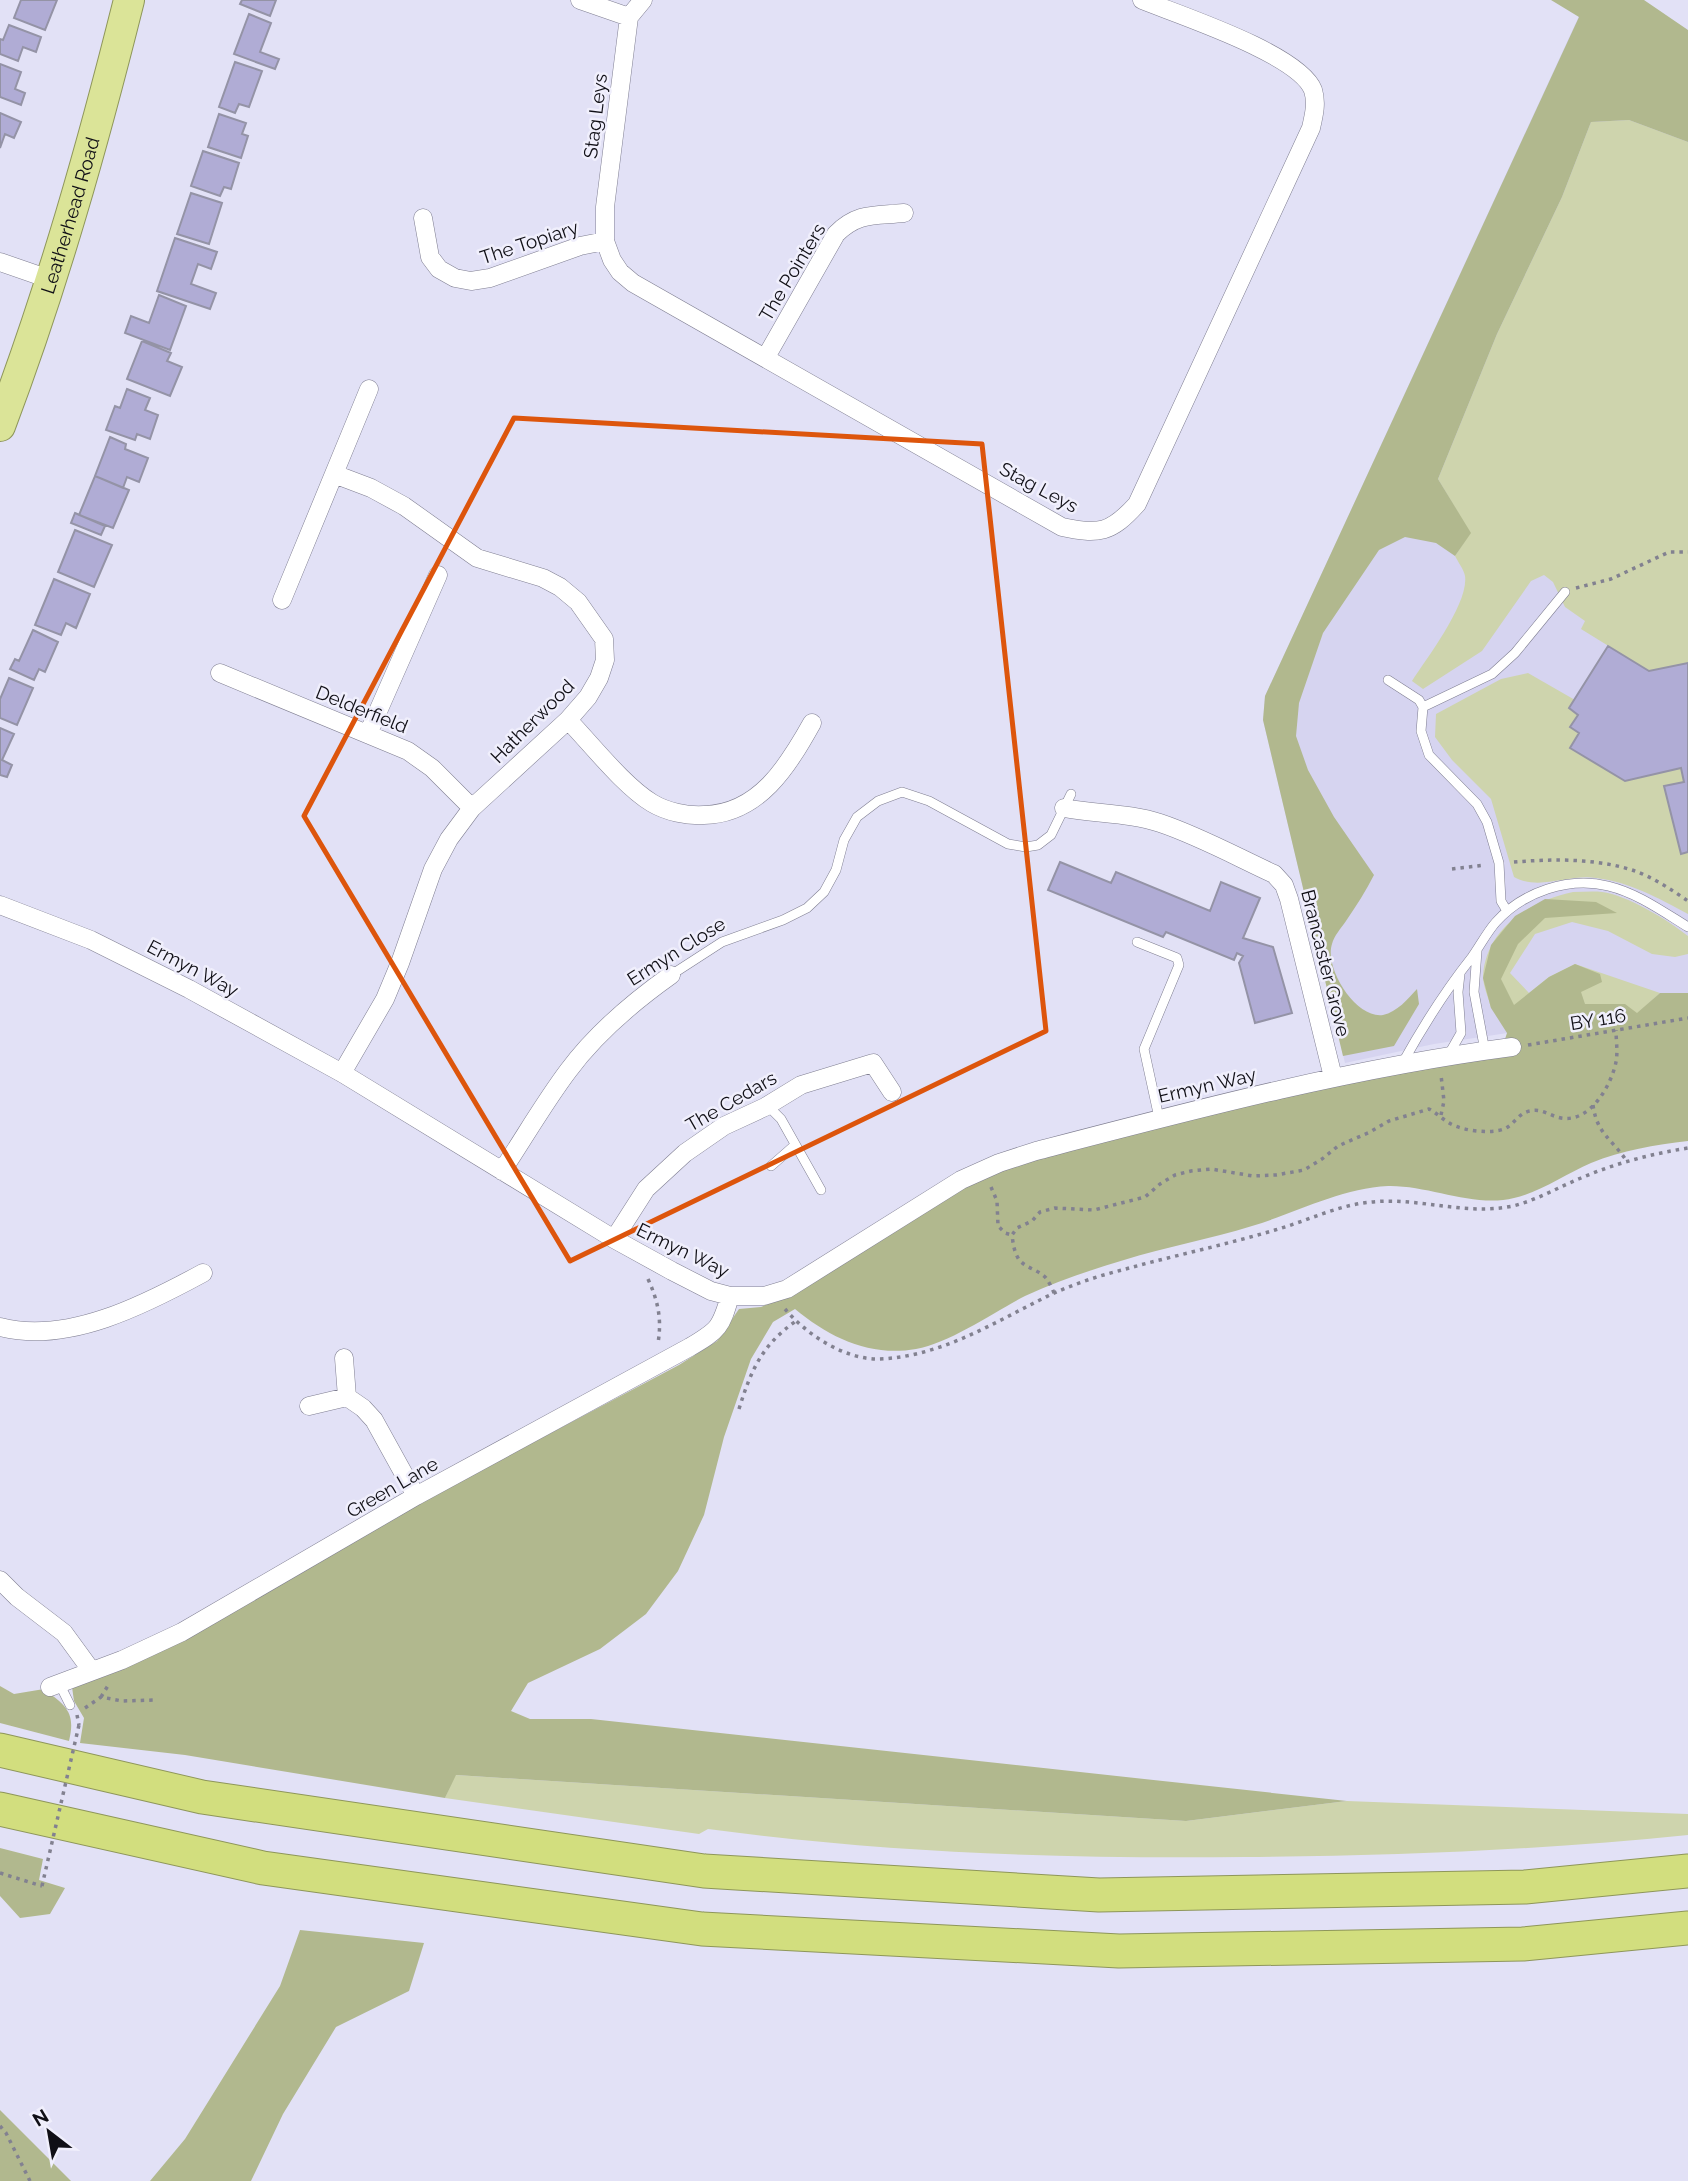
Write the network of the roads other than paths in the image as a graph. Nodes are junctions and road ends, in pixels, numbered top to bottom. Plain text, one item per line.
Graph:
1 (129, 0) edge
2 (580, 0) edge
3 (643, 0) edge
4 (1142, 0) edge
5 (629, 18) junction
6 (904, 213) dead end
7 (423, 218) dead end
8 (605, 241) junction
9 (0, 261) edge
10 (52, 280) junction
11 (766, 357) junction
12 (369, 389) dead end
13 (0, 426) edge
14 (334, 474) junction
15 (438, 575) dead end
16 (1564, 592) road end
17 (282, 600) dead end
18 (220, 674) dead end
19 (1388, 680) dead end
20 (1423, 707) junction
21 (568, 720) junction
22 (812, 723) dead end
23 (368, 734) junction
24 (1068, 801) joint
25 (472, 808) junction
26 (0, 905) edge
27 (1507, 911) junction
28 (1688, 927) edge
29 (1136, 942) dead end
30 (1478, 949) junction
31 (1460, 971) junction
32 (671, 975) joint
33 (1512, 1047) road end
34 (1485, 1051) junction
35 (1443, 1057) junction
36 (1401, 1065) junction
37 (342, 1073) junction
38 (1333, 1077) junction
39 (892, 1092) dead end
40 (765, 1107) junction
41 (1159, 1118) junction
42 (795, 1145) junction
43 (771, 1166) dead end
44 (502, 1171) junction
45 (821, 1190) dead end
46 (614, 1239) junction
47 (203, 1273) dead end
48 (730, 1296) junction
49 (1, 1329) edge
50 (344, 1358) dead end
51 (347, 1396) junction
52 (309, 1406) dead end
53 (416, 1496) junction
54 (0, 1580) edge
55 (91, 1670) junction
56 (55, 1686) joint
57 (70, 1705) dead end
58 (0, 1750) edge
59 (0, 1809) edge
60 (1688, 1871) edge
61 (1688, 1928) edge

1 - 10 highway, Leatherhead Road
2 - 5 street
3 - 5 street
4 - 11 street, Stag Leys
5 - 8 street, Stag Leys
6 - 11 street, The Pointers
7 - 8 street, The Topiary
8 - 11 street, Stag Leys
9 - 10 street
10 - 13 highway, Leatherhead Road
12 - 14 street
14 - 17 street
14 - 21 street, Hatherwood
15 - 23 street
16 - 20 lane
18 - 23 street, Delderfield
19 - 20 lane
20 - 27 lane
21 - 22 street
21 - 25 street, Hatherwood
23 - 25 street, Delderfield
24 - 32 lane, Ermyn Close
24 - 38 street, Brancaster Grove
25 - 37 street, Hatherwood
26 - 37 street, Ermyn Way
27 - 28 lane
27 - 30 lane
29 - 41 lane
30 - 31 lane
30 - 34 lane
31 - 35 lane
31 - 36 lane
32 - 44 street, Ermyn Close
33 - 34 street, Ermyn Way
34 - 35 street, Ermyn Way
35 - 36 street, Ermyn Way
36 - 38 street, Ermyn Way
37 - 44 street, Ermyn Way
38 - 41 street, Ermyn Way
39 - 40 street, The Cedars
40 - 42 lane
40 - 46 street, The Cedars
41 - 48 street, Ermyn Way
42 - 43 lane
42 - 45 lane
44 - 46 street, Ermyn Way
46 - 48 street, Ermyn Way
47 - 49 street
48 - 53 street, Green Lane
50 - 51 street
51 - 52 street
51 - 53 street
53 - 55 street, Green Lane
54 - 55 street
55 - 56 street, Green Lane
56 - 57 lane
58 - 60 highway
59 - 61 highway

